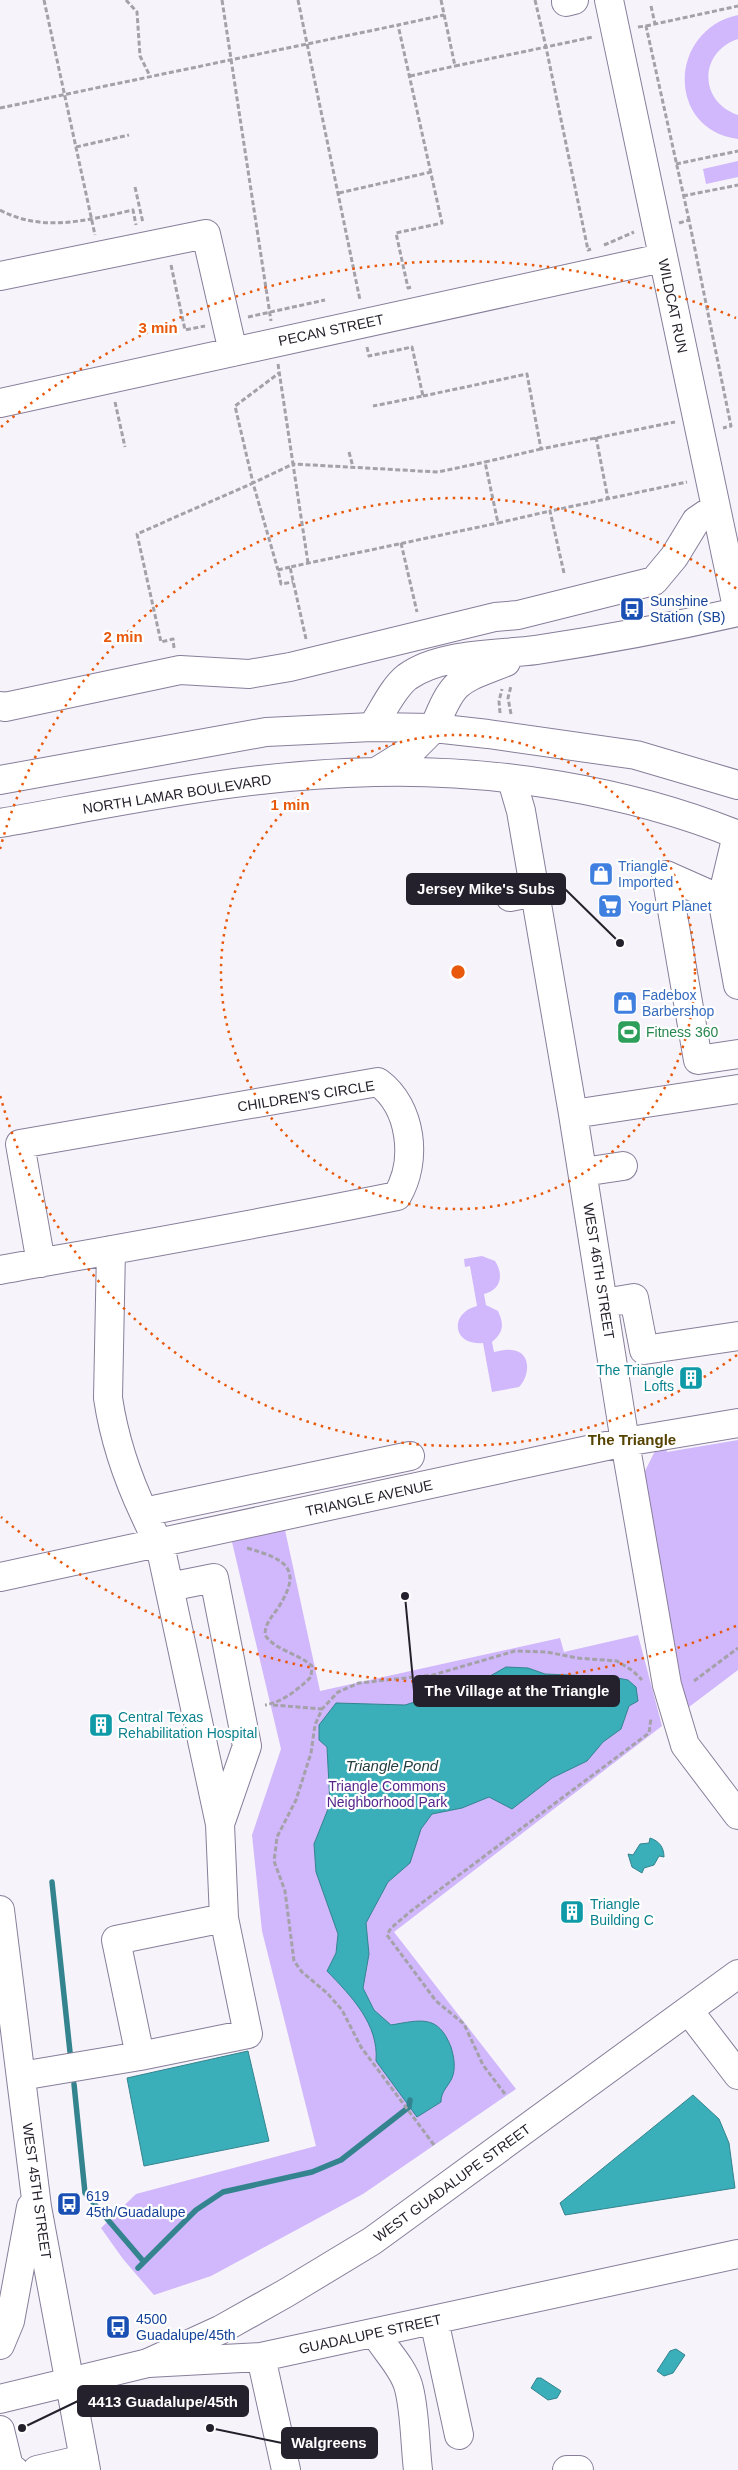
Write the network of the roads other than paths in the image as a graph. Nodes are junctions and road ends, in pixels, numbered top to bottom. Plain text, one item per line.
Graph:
1 (566, 0) edge
2 (574, 0) edge
3 (609, 0) edge
4 (662, 258) junction
5 (0, 276) edge
6 (233, 352) junction
7 (0, 403) edge
8 (725, 523) edge
9 (738, 612) edge
10 (536, 650) junction
11 (0, 706) edge
12 (372, 727) junction
13 (434, 728) junction
14 (376, 772) junction
15 (0, 780) edge
16 (738, 785) edge
17 (518, 786) junction
18 (0, 823) edge
19 (738, 834) edge
20 (730, 903) edge
21 (738, 985) edge
22 (738, 1054) edge
23 (738, 1089) edge
24 (573, 1114) junction
25 (623, 1166) dead end
26 (583, 1172) junction
27 (111, 1250) junction
28 (41, 1263) junction
29 (0, 1270) edge
30 (604, 1303) junction
31 (738, 1336) edge
32 (738, 1423) edge
33 (625, 1442) junction
34 (410, 1456) dead end
35 (144, 1512) junction
36 (159, 1542) junction
37 (0, 1577) edge
38 (169, 1587) junction
39 (738, 1815) edge
40 (220, 1824) junction
41 (0, 1910) edge
42 (224, 1918) junction
43 (738, 1974) edge
44 (689, 2011) junction
45 (140, 2056) junction
46 (738, 2074) edge
47 (21, 2076) junction
48 (35, 2186) junction
49 (738, 2254) edge
50 (434, 2320) junction
51 (375, 2333) junction
52 (0, 2345) edge
53 (261, 2357) junction
54 (148, 2363) junction
55 (69, 2384) junction
56 (0, 2399) edge
57 (0, 2430) edge
58 (459, 2435) dead end
59 (85, 2464) edge
60 (14, 2470) edge
61 (37, 2470) edge
62 (286, 2470) edge
63 (418, 2470) edge
64 (566, 2470) edge
65 (579, 2470) edge

1 - 2 main road
3 - 4 main road, WILDCAT RUN
4 - 6 main road, PECAN STREET
4 - 8 main road, WILDCAT RUN
5 - 6 main road
6 - 7 main road, PECAN STREET
8 - 9 main road, WILDCAT RUN
8 - 11 main road
9 - 10 main road
10 - 12 main road
10 - 13 main road
12 - 13 main road
12 - 15 main road
13 - 14 main road
13 - 16 main road
14 - 17 main road, NORTH LAMAR BOULEVARD
14 - 18 main road, NORTH LAMAR BOULEVARD
17 - 19 main road, NORTH LAMAR BOULEVARD
17 - 24 main road, WEST 46TH STREET
19 - 20 main road
20 - 21 main road
20 - 22 main road
23 - 24 main road
24 - 26 main road, WEST 46TH STREET
25 - 26 main road
26 - 30 main road, WEST 46TH STREET
27 - 28 main road, CHILDREN'S CIRCLE
27 - 28 main road, CHILDREN'S CIRCLE
27 - 35 main road
28 - 29 main road, CHILDREN'S CIRCLE
30 - 31 main road
30 - 33 main road, WEST 46TH STREET
32 - 33 main road, TRIANGLE AVENUE
33 - 36 main road, TRIANGLE AVENUE
33 - 39 main road, WEST 46TH STREET
34 - 35 main road
35 - 36 main road
36 - 37 main road, TRIANGLE AVENUE
36 - 38 main road
38 - 40 main road
38 - 40 main road
40 - 42 main road
41 - 47 main road, WEST 45TH STREET
42 - 45 main road
42 - 45 main road
43 - 44 main road, WEST GUADALUPE STREET
44 - 46 main road
44 - 54 main road, WEST GUADALUPE STREET
45 - 47 main road
47 - 48 main road, WEST 45TH STREET
48 - 52 main road
48 - 55 main road, WEST 45TH STREET
49 - 50 main road, GUADALUPE STREET
50 - 51 main road, GUADALUPE STREET
50 - 58 main road
51 - 53 main road, GUADALUPE STREET
51 - 63 main road
53 - 54 main road, GUADALUPE STREET
53 - 62 main road
54 - 55 main road, GUADALUPE STREET
55 - 56 main road, GUADALUPE STREET
55 - 59 main road, WEST 45TH STREET
57 - 60 main road
59 - 61 main road
64 - 65 main road

